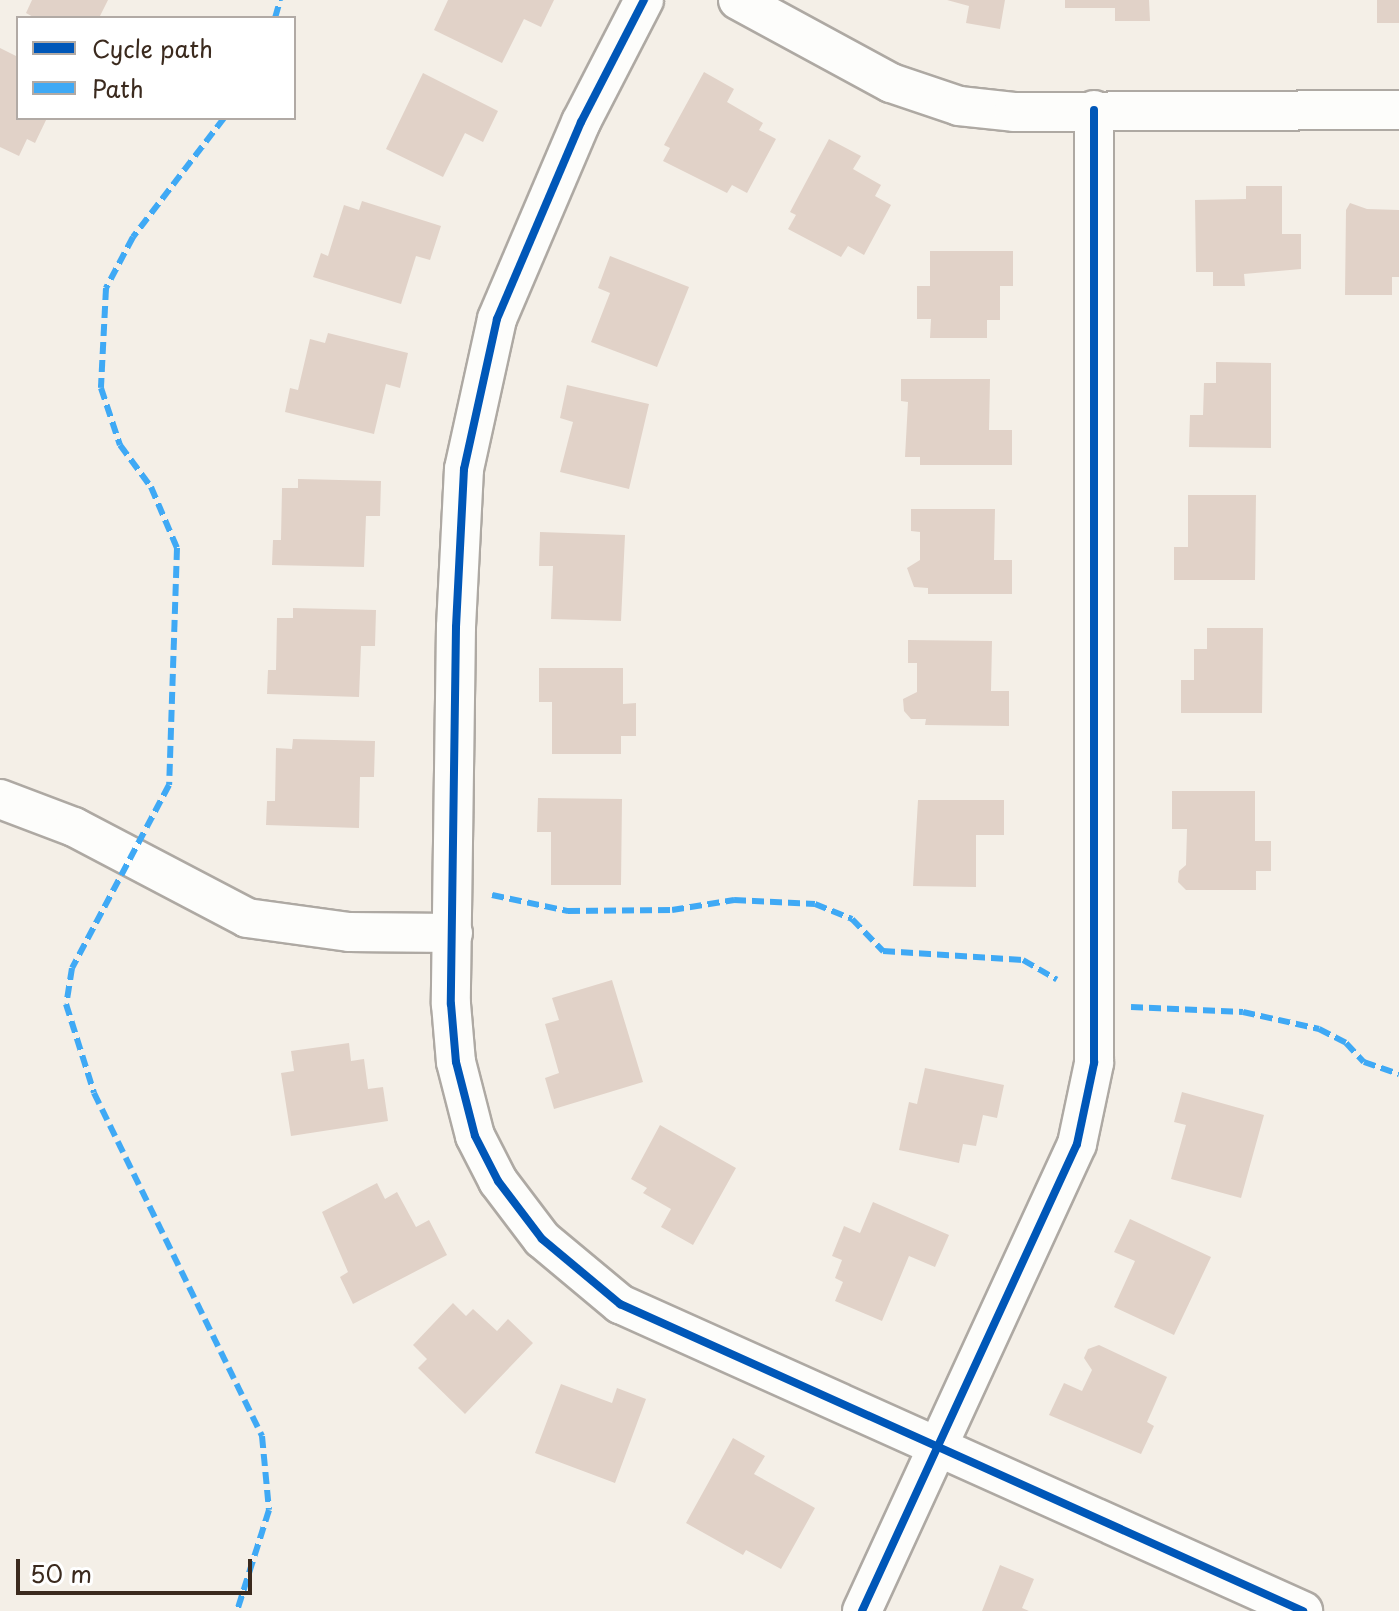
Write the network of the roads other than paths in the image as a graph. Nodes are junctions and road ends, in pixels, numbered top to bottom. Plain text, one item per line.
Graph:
1 (644, 0) edge
2 (738, 0) edge
3 (1094, 110) junction
4 (1399, 110) edge
5 (0, 799) edge
6 (453, 933) junction
7 (940, 1450) junction
8 (862, 1611) edge
9 (1303, 1611) edge

1 - 6 street
2 - 3 street
3 - 4 street
3 - 7 street
5 - 6 street
6 - 7 street
7 - 8 street
7 - 9 street

